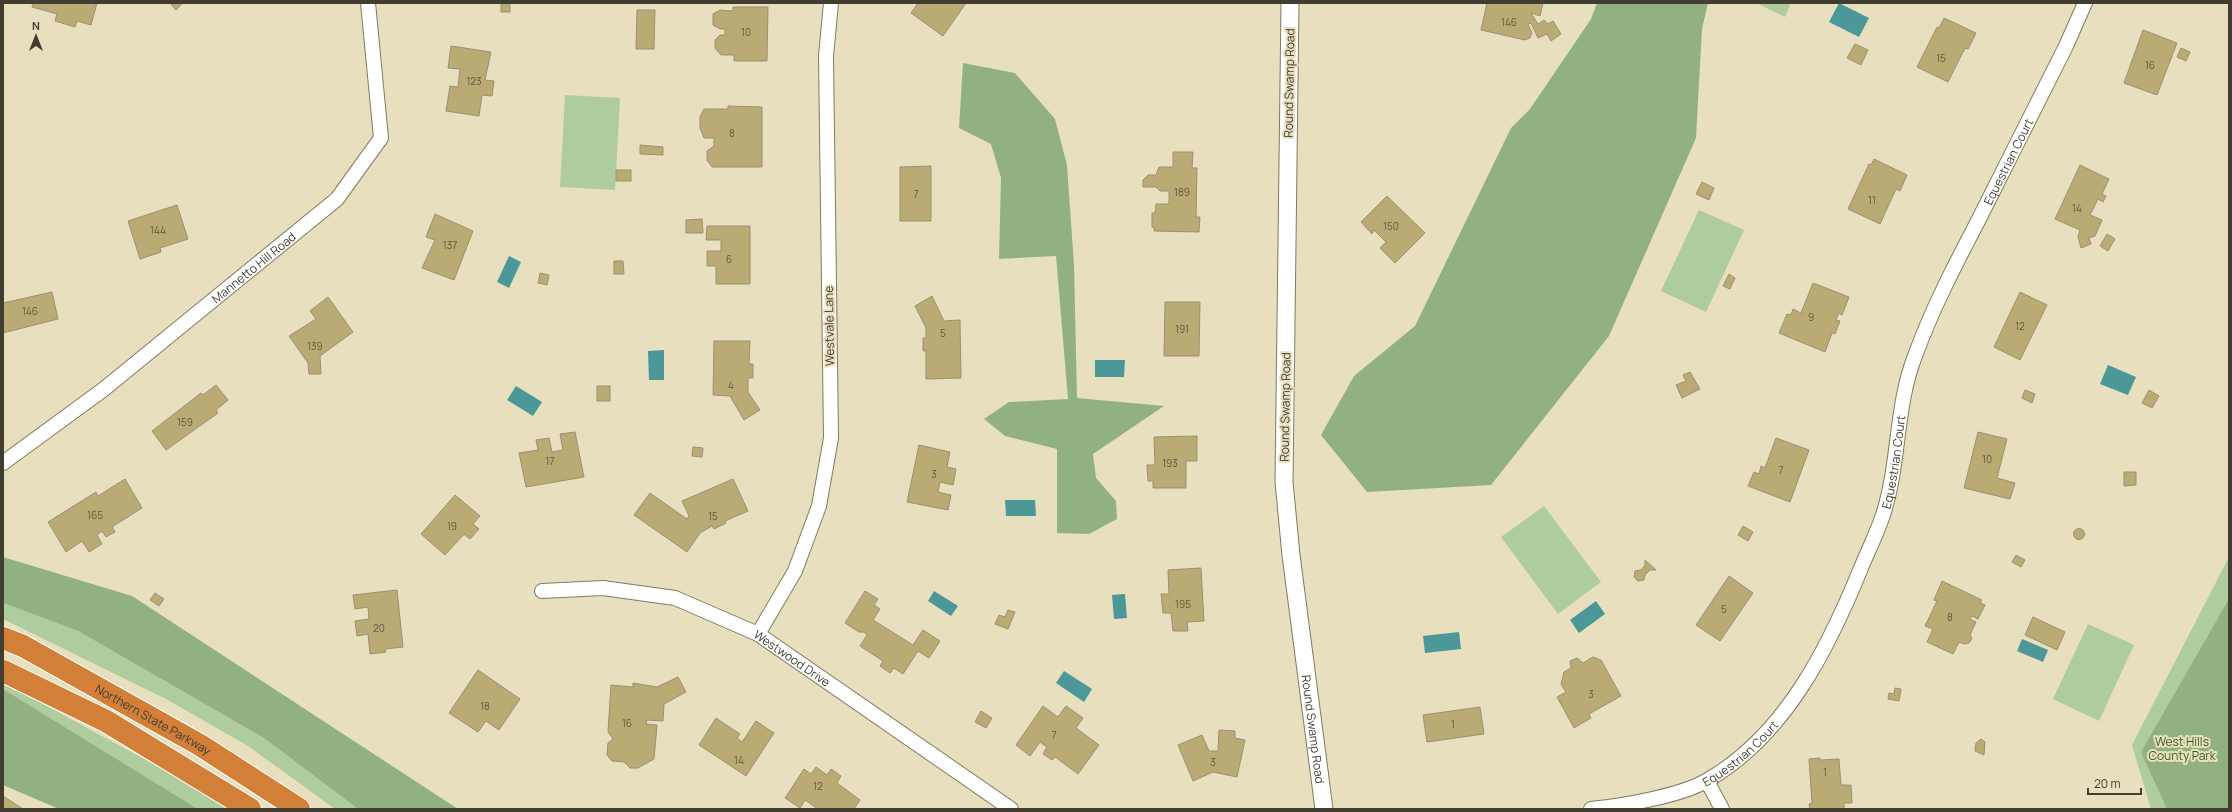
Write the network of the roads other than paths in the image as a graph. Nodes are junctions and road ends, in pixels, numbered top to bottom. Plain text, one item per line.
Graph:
1 (368, 3) edge
2 (831, 3) edge
3 (1290, 3) edge
4 (2085, 3) edge
5 (3, 463) edge
6 (542, 591) dead end
7 (758, 634) junction
8 (3, 638) edge
9 (3, 671) edge
10 (1707, 781) junction
11 (250, 809) edge
12 (299, 809) edge
13 (1011, 809) edge
14 (1324, 809) edge
15 (1590, 809) edge
16 (1722, 809) edge

1 - 5 street, Mannetto Hill Road
2 - 7 street, Westvale Lane
3 - 14 street, Round Swamp Road
4 - 10 street, Equestrian Court
6 - 7 street, Westwood Drive
7 - 13 street, Westwood Drive
8 - 12 highway, Northern State Parkway
9 - 11 highway, Northern State Parkway
10 - 15 street, Equestrian Court
10 - 16 street

